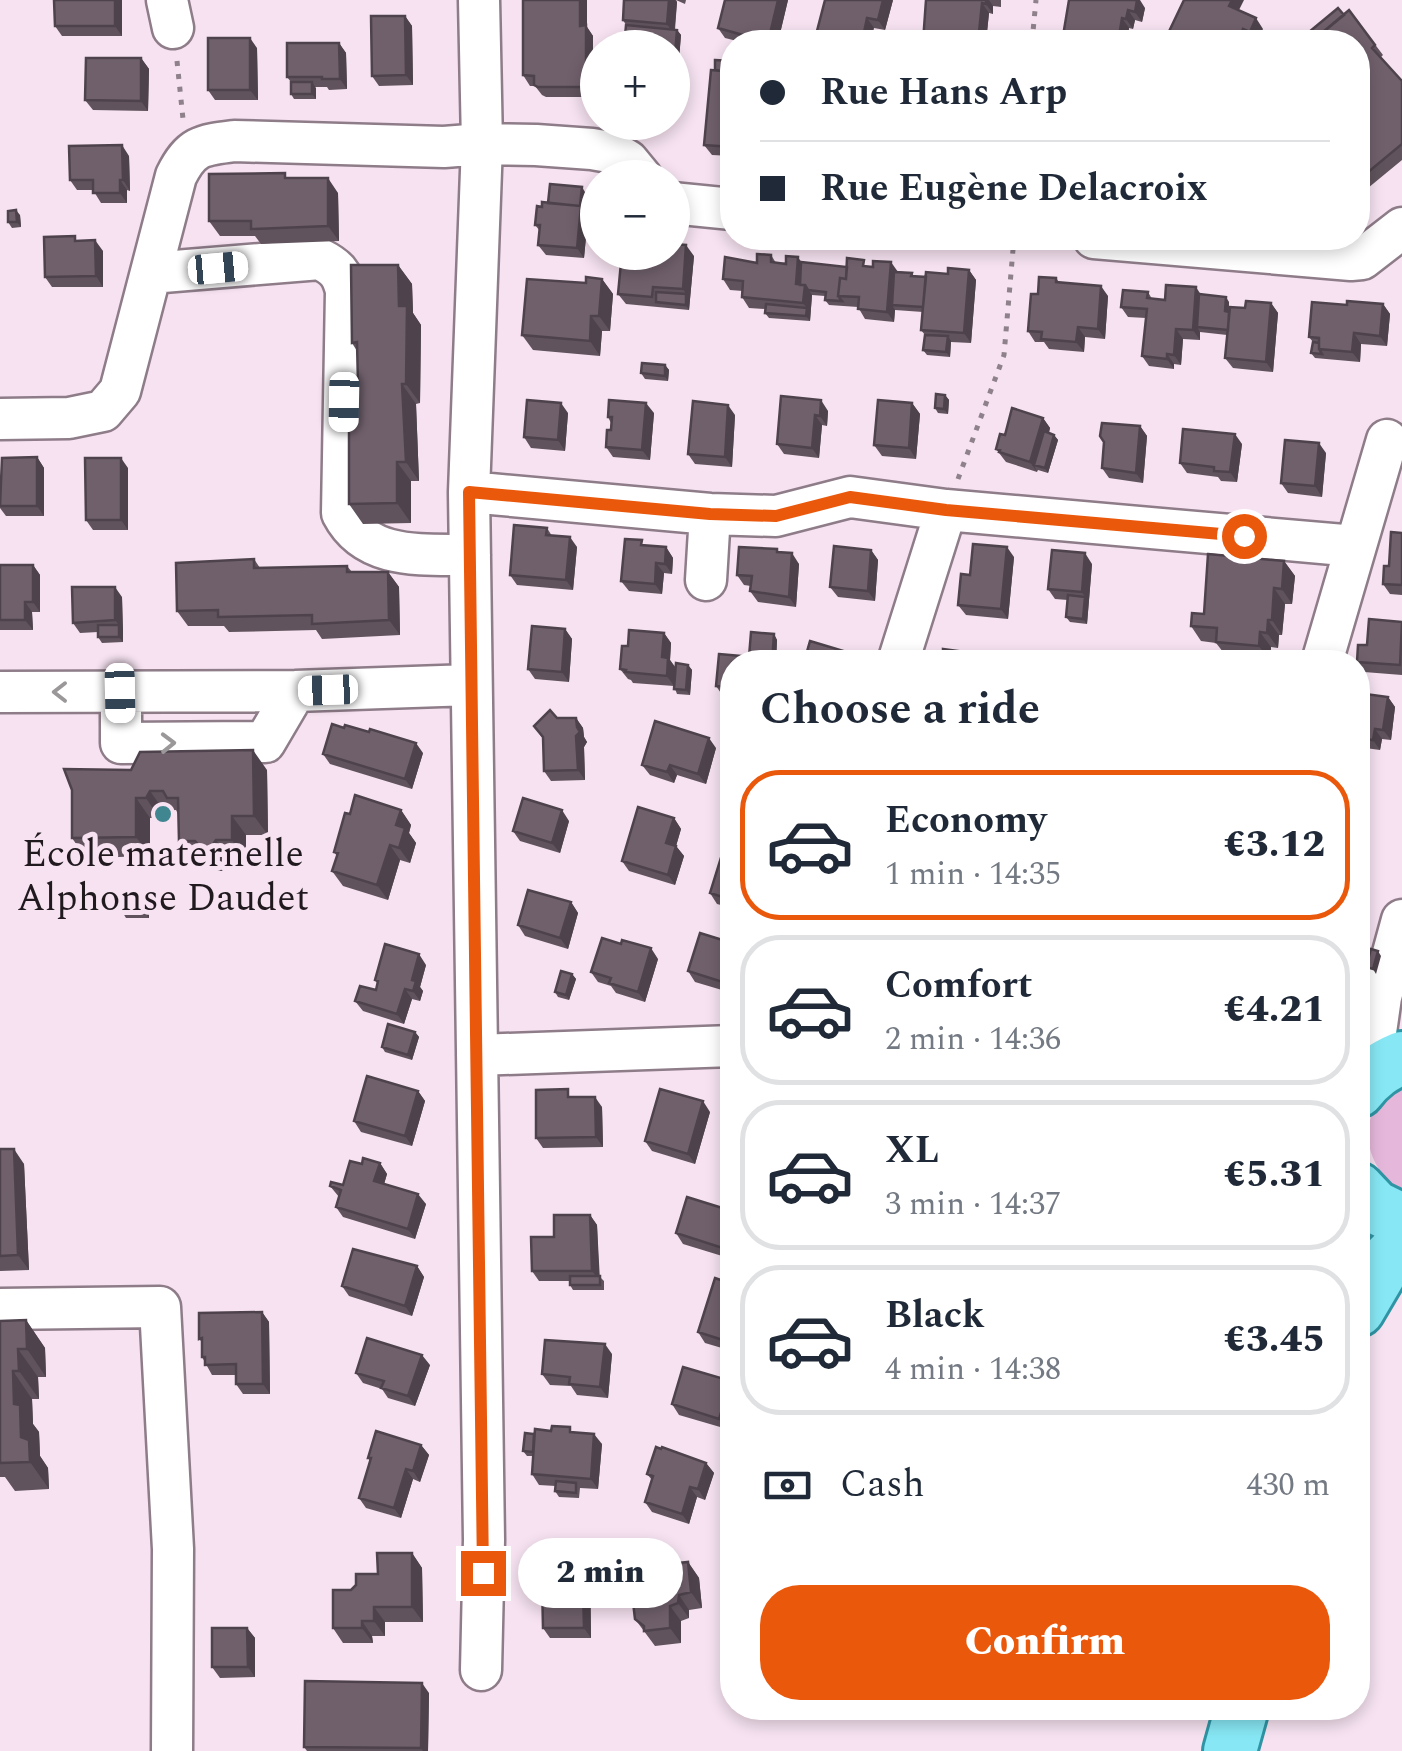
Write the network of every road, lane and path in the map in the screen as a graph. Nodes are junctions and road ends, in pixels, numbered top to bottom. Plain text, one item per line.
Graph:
1 (479, 0) edge
2 (1036, 0) edge
3 (170, 14) edge
4 (1033, 30) edge
5 (482, 144) junction
6 (187, 155) junction
7 (626, 160) edge
8 (690, 205) edge
9 (720, 208) edge
10 (1402, 228) edge
11 (1013, 250) edge
12 (1262, 250) edge
13 (150, 273) junction
14 (0, 419) edge
15 (1388, 440) dead end
16 (469, 492) junction
17 (946, 510) junction
18 (710, 514) junction
19 (1356, 546) junction
20 (470, 555) junction
21 (706, 580) dead end
22 (902, 650) edge
23 (1326, 650) edge
24 (471, 685) junction
25 (0, 692) edge
26 (1402, 920) edge
27 (720, 1046) edge
28 (477, 1055) junction
29 (1382, 1062) edge
30 (1370, 1202) edge
31 (1402, 1220) edge
32 (1402, 1245) edge
33 (1370, 1286) edge
34 (0, 1309) edge
35 (481, 1670) dead end
36 (1239, 1720) edge
37 (172, 1751) edge
38 (1230, 1751) edge

1 - 5 street
2 - 4 path
3 - 6 path
5 - 6 street
5 - 7 street
5 - 16 street
6 - 13 street
8 - 9 street
10 - 12 street
11 - 17 path
13 - 14 street
13 - 20 street
15 - 19 street
16 - 18 street
16 - 20 street
17 - 18 street
17 - 19 street
17 - 22 street
18 - 21 street
19 - 23 street
20 - 24 street
24 -> 25 street
24 - 28 street
26 - 29 street
27 - 28 street
28 - 35 street
30 - 31 main road
32 - 33 main road
34 - 37 street
36 - 38 main road

